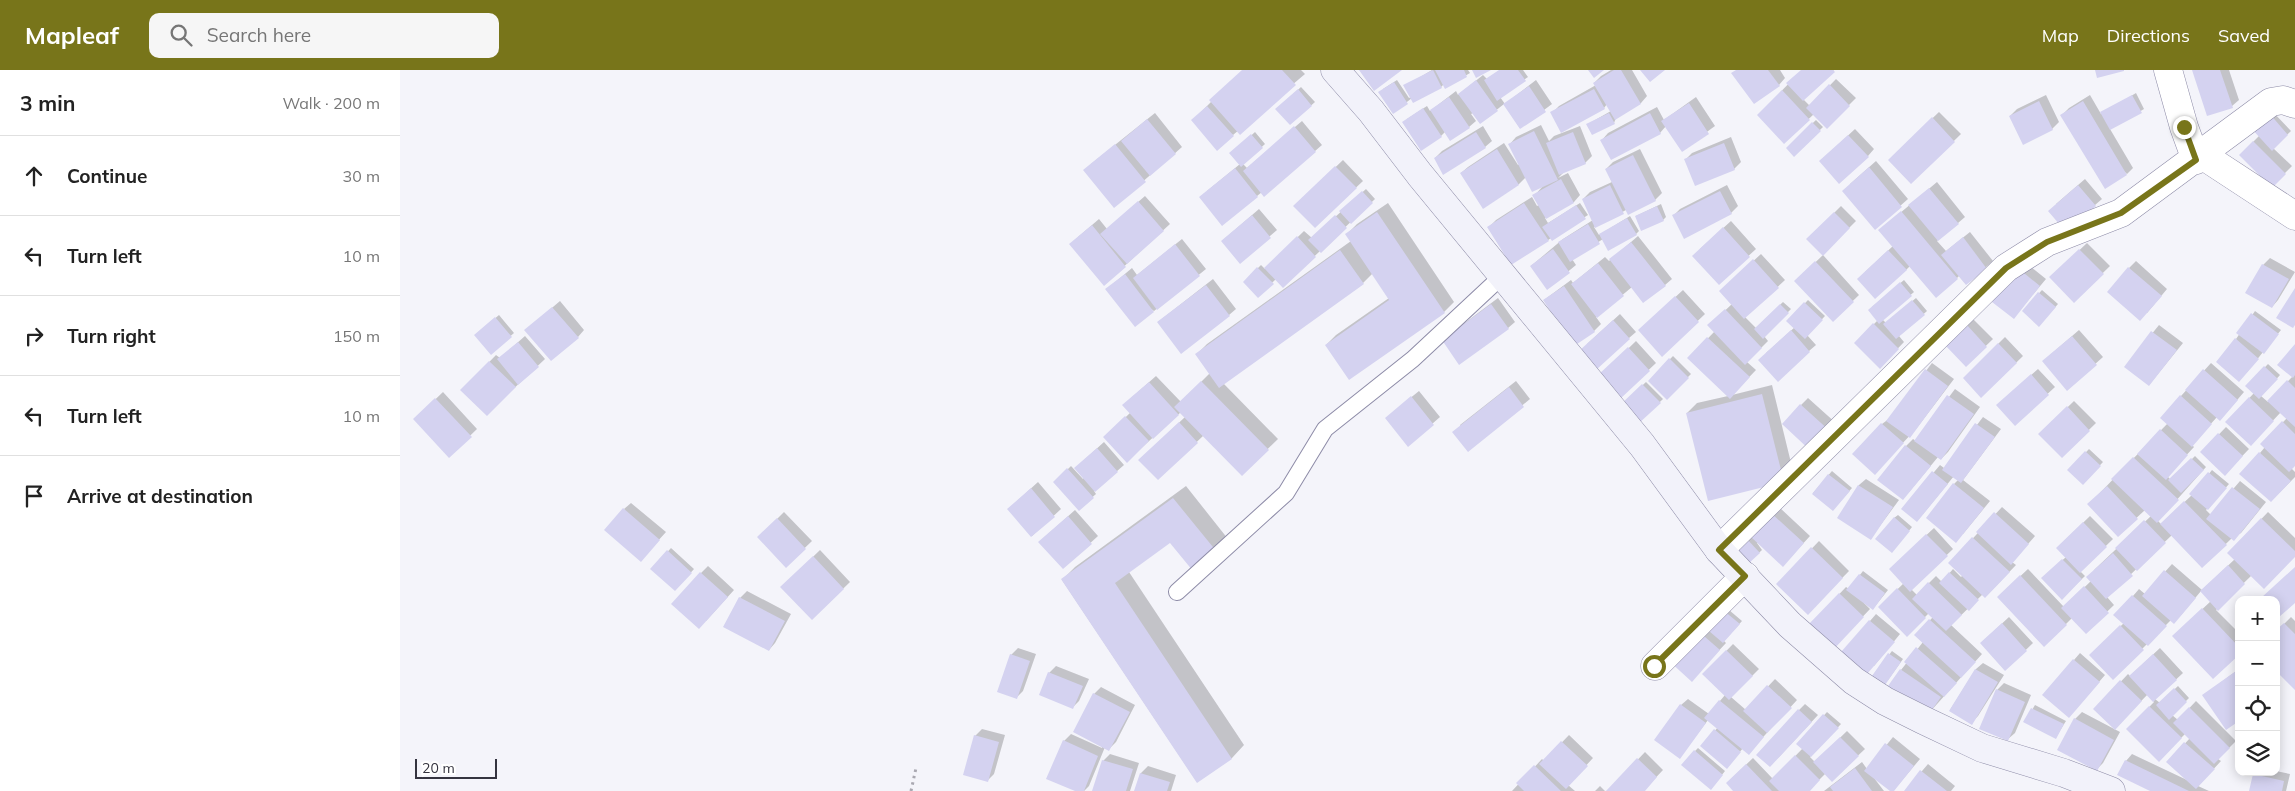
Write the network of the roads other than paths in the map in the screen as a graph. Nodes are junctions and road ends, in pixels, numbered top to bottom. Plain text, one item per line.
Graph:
1 (1334, 70) edge
2 (2168, 70) edge
3 (2295, 104) edge
4 (2199, 157) junction
5 (2295, 216) edge
6 (1502, 276) junction
7 (1719, 550) junction
8 (1738, 582) junction
9 (1177, 592) dead end
10 (1654, 666) dead end
11 (2110, 791) edge

1 - 6 street
2 - 4 street
3 - 4 street
4 - 5 street
4 - 7 street
6 - 7 street
6 - 9 lane
7 - 8 street
8 - 10 street
8 - 11 street

